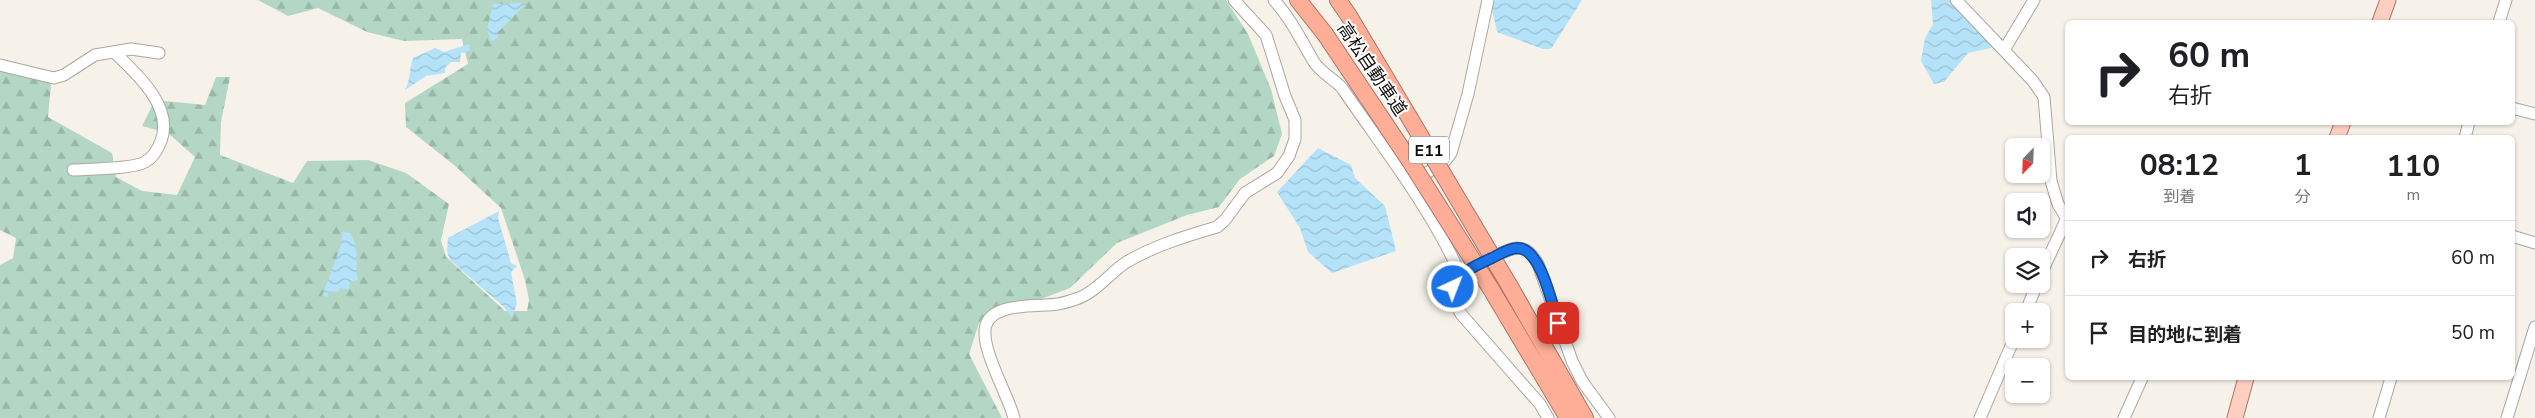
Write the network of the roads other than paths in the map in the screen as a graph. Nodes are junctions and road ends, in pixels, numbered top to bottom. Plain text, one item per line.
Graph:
1 (1234, 0) edge
2 (1274, 0) edge
3 (1298, 0) edge
4 (1338, 0) edge
5 (1488, 0) edge
6 (1956, 0) edge
7 (2034, 0) edge
8 (2388, 0) edge
9 (2506, 0) edge
10 (2381, 20) edge
11 (2501, 20) edge
12 (2004, 50) junction
13 (114, 52) junction
14 (159, 53) dead end
15 (0, 64) edge
16 (2515, 109) edge
17 (2535, 114) edge
18 (73, 170) dead end
19 (1408, 185) junction
20 (2065, 217) edge
21 (2065, 225) edge
22 (2515, 237) edge
23 (2535, 243) edge
24 (2050, 256) edge
25 (1460, 274) junction
26 (2535, 327) edge
27 (2010, 348) edge
28 (2141, 380) edge
29 (2245, 380) edge
30 (2390, 380) edge
31 (1014, 418) edge
32 (1548, 418) edge
33 (1568, 418) edge
34 (1585, 418) edge
35 (1609, 418) edge
36 (1980, 418) edge
37 (2124, 418) edge
38 (2235, 418) edge
39 (2379, 418) edge
40 (2507, 418) edge

1 - 31 street
2 - 19 street
3 - 33 highway, 高松自動車道 / E11, bridge
4 - 34 highway, 高松自動車道 / E11, bridge
5 - 19 street
6 - 12 street
7 - 12 street
8 - 10 main road
9 - 11 street
12 - 20 street
13 - 14 street
13 - 15 street
13 - 18 street
16 - 17 street
19 - 25 street
21 - 24 street
22 - 23 street
25 - 32 street
25 - 35 street
26 - 40 street
27 - 36 street
28 - 37 street
29 - 38 main road
30 - 39 street

